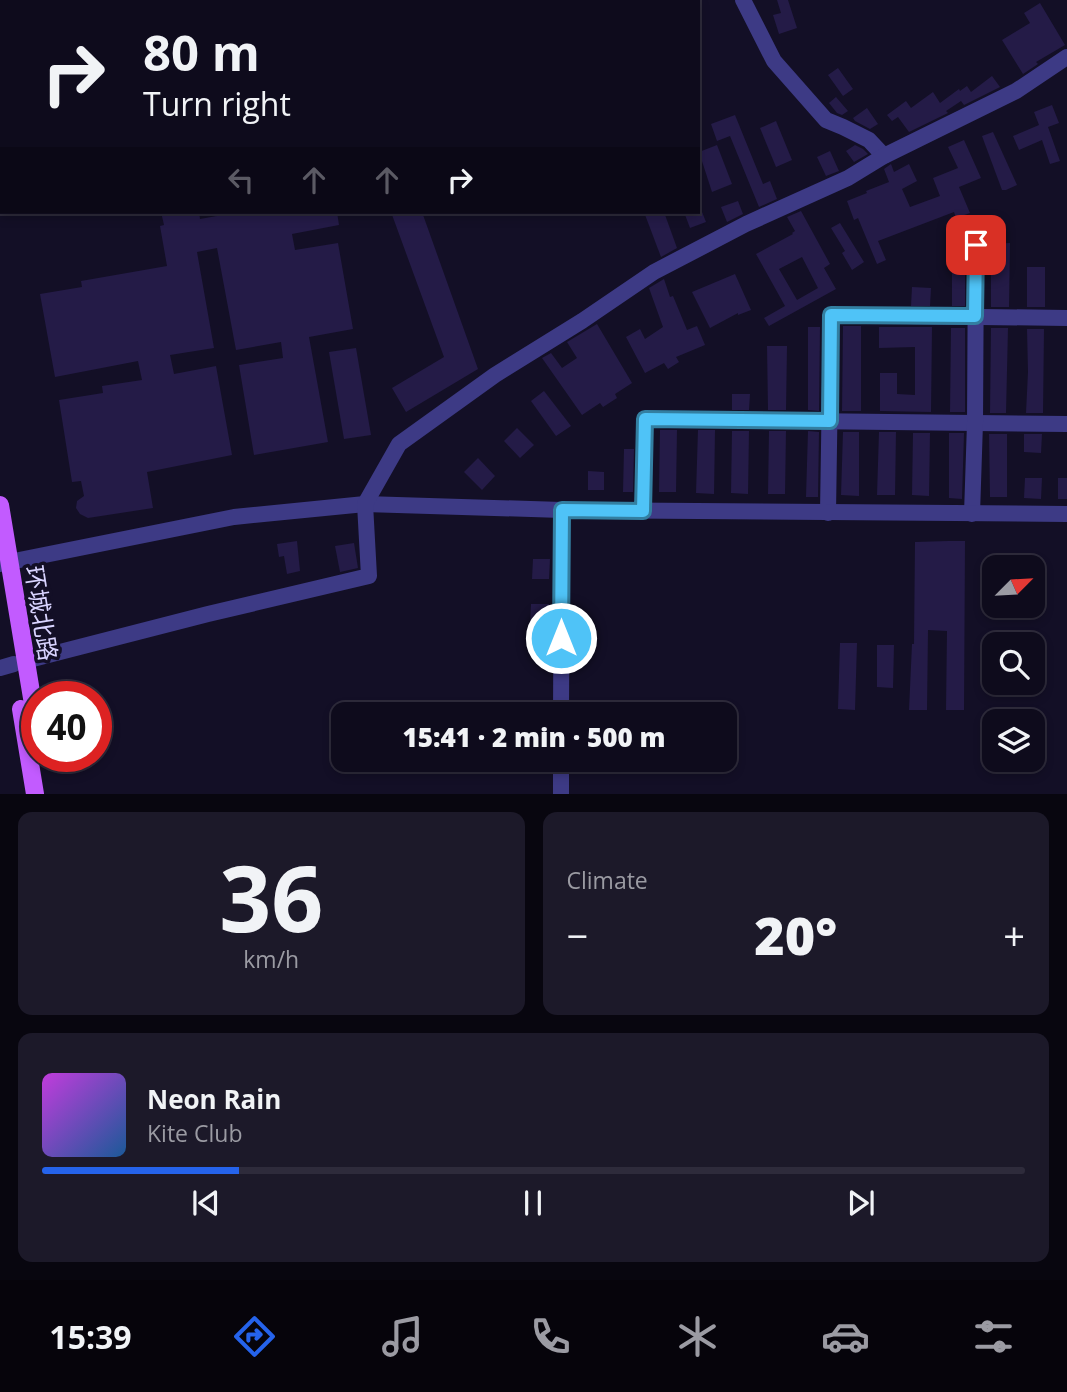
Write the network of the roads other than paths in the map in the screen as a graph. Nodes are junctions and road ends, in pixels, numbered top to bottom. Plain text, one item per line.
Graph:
1 (743, 0) edge
2 (1067, 57) edge
3 (884, 156) junction
4 (976, 245) dead end
5 (975, 316) junction
6 (1067, 318) edge
7 (830, 421) junction
8 (975, 423) junction
9 (1067, 424) edge
10 (365, 504) junction
11 (0, 505) edge
12 (562, 510) junction
13 (643, 511) junction
14 (828, 513) junction
15 (972, 513) junction
16 (1067, 514) edge
17 (3, 568) edge
18 (13, 664) edge
19 (21, 685) edge
20 (561, 702) edge
21 (44, 772) edge
22 (561, 772) edge
23 (35, 793) edge
24 (48, 793) edge
25 (561, 793) edge

1 - 3 street
2 - 3 street
3 - 10 street
4 - 5 street
5 - 6 street
5 - 7 street
5 - 8 street
7 - 8 street
7 - 13 street
7 - 14 street
8 - 9 street
8 - 15 street
10 - 12 street
10 - 17 street
10 - 18 street
11 - 17 main road, 环城北路
12 - 13 street
12 - 20 street
13 - 14 street
14 - 15 street
15 - 16 street
17 - 18 main road, 环城北路
18 - 19 main road, 环城北路
18 - 23 main road, 环城北路
21 - 24 main road
22 - 25 street

